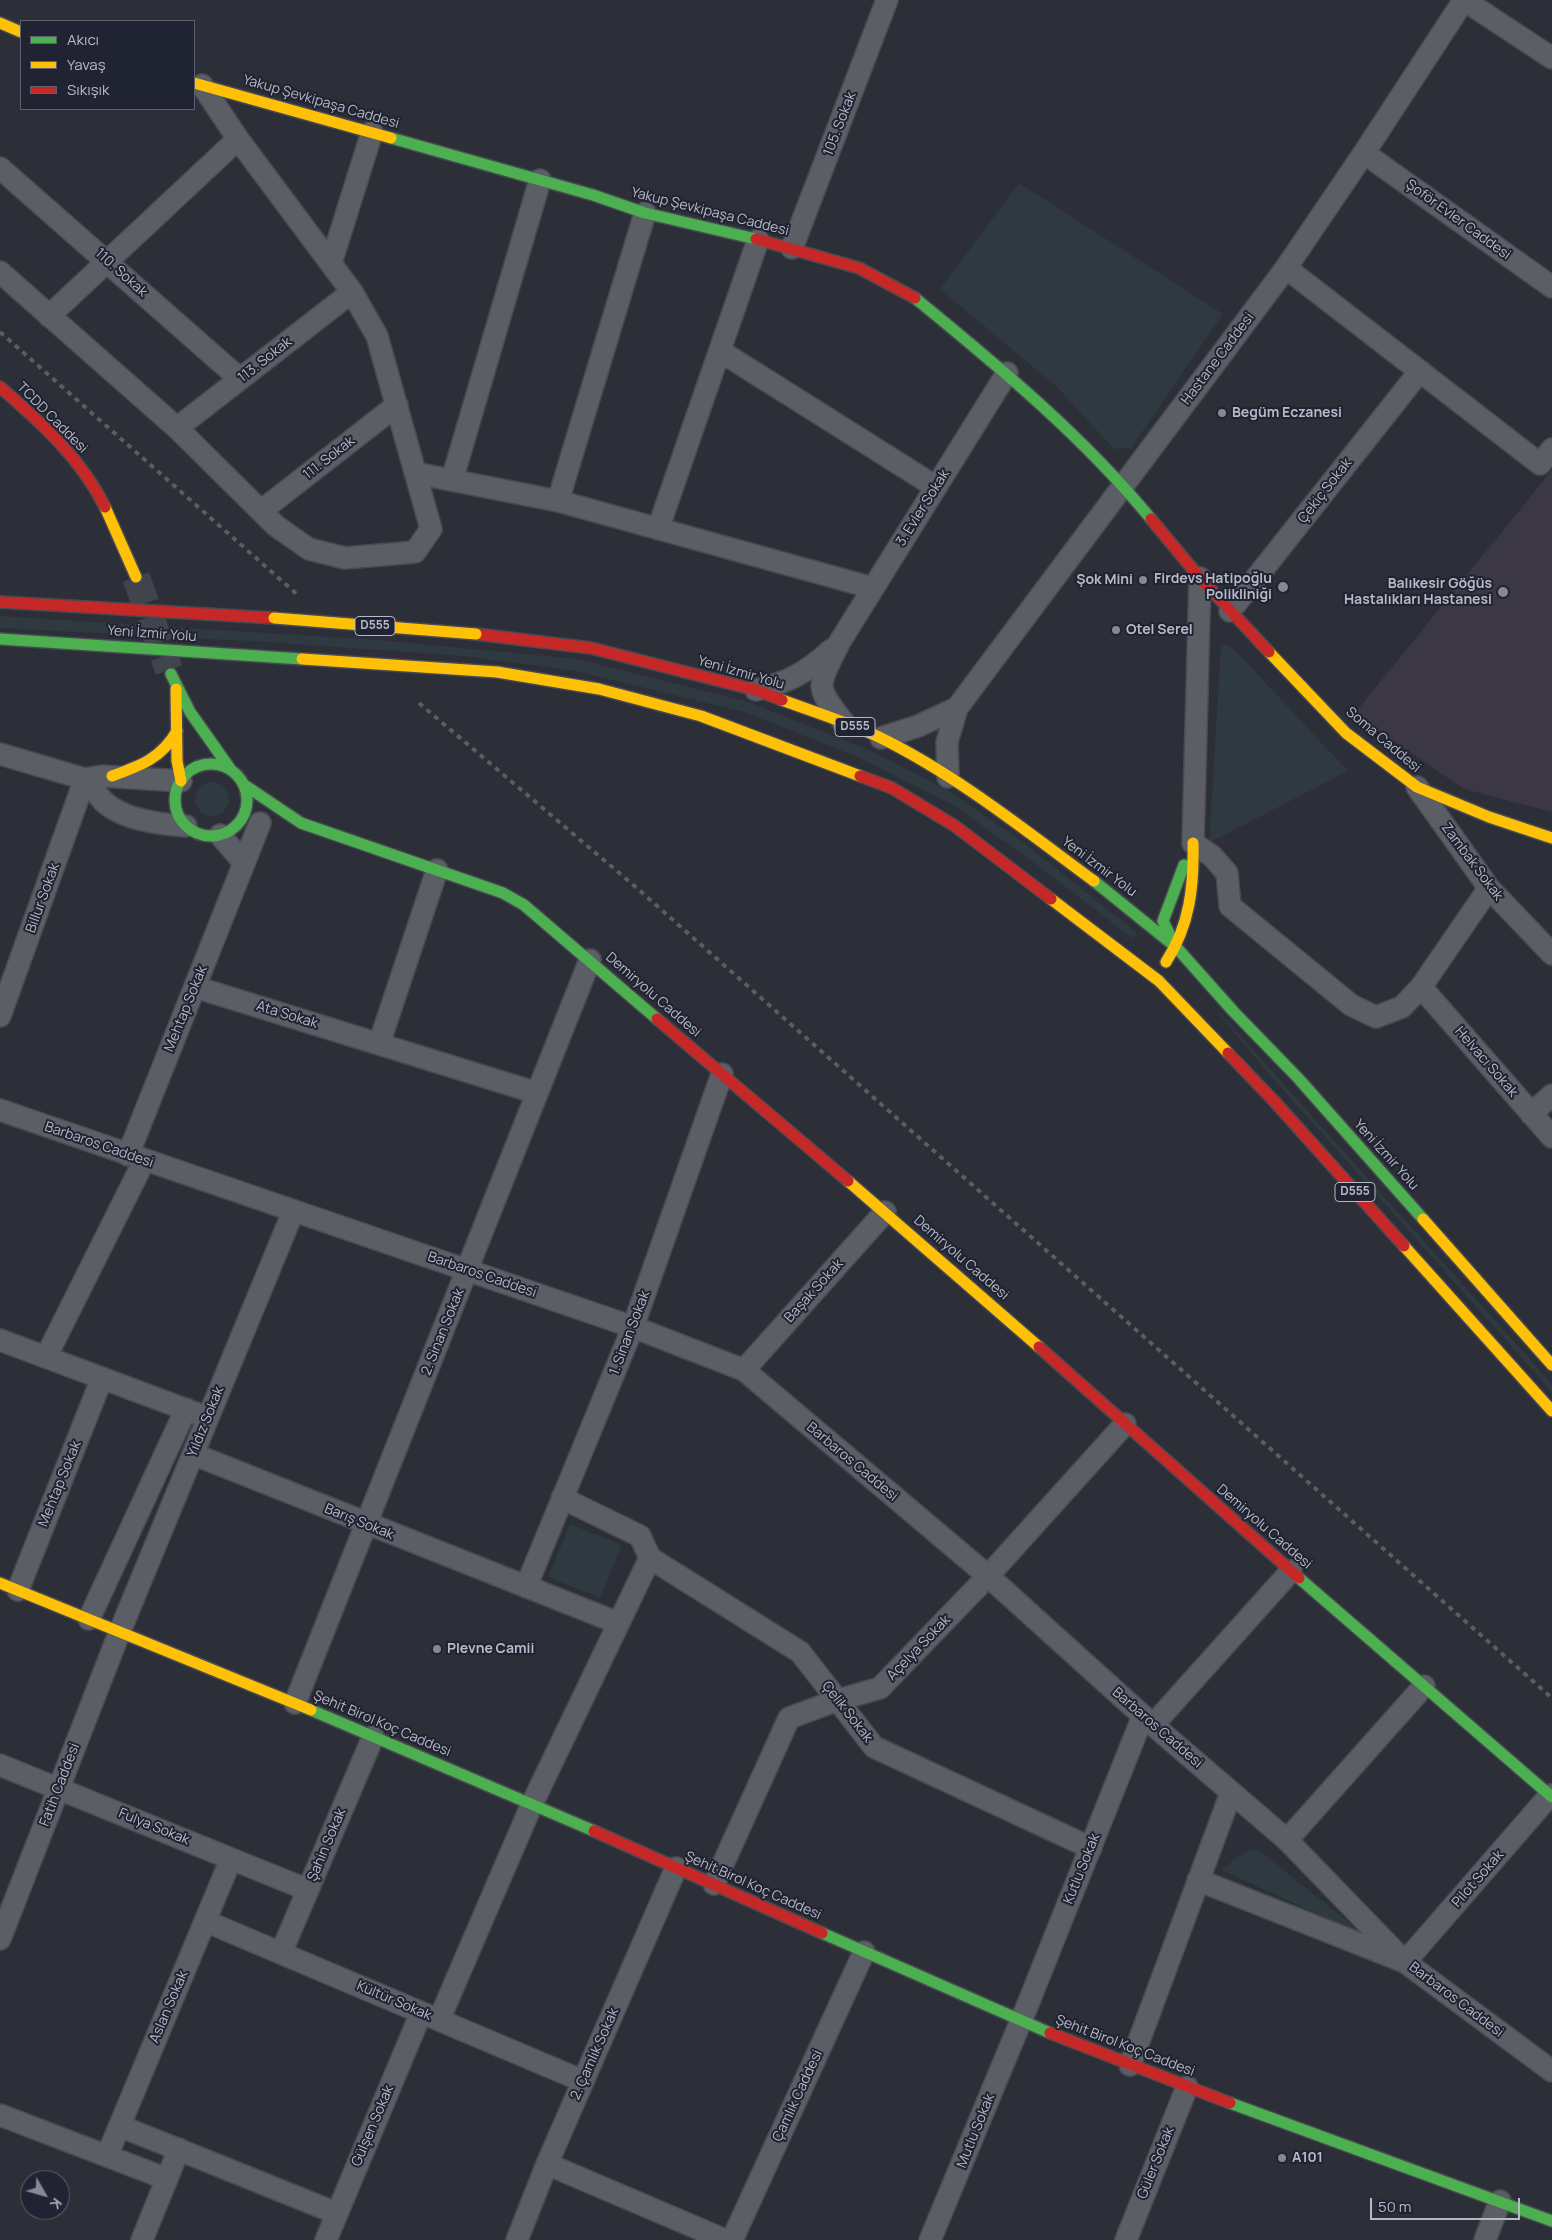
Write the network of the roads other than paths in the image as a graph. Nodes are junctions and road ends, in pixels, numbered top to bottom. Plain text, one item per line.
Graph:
1 (887, 0) edge
2 (1464, 0) edge
3 (0, 23) edge
4 (20, 32) edge
5 (1552, 58) edge
6 (198, 84) edge
7 (372, 132) junction
8 (238, 139) junction
9 (1364, 153) junction
10 (0, 168) edge
11 (540, 180) junction
12 (645, 213) junction
13 (758, 240) junction
14 (792, 248) junction
15 (108, 261) junction
16 (330, 263) junction
17 (1286, 268) junction
18 (0, 272) edge
19 (1552, 287) edge
20 (352, 292) junction
21 (49, 316) junction
22 (720, 351) junction
23 (1420, 371) junction
24 (1007, 373) junction
25 (240, 379) junction
26 (0, 387) edge
27 (397, 405) junction
28 (177, 428) junction
29 (1552, 448) edge
30 (415, 473) junction
31 (452, 480) junction
32 (1124, 486) junction
33 (936, 487) junction
34 (558, 501) junction
35 (261, 511) junction
36 (658, 528) junction
37 (136, 577) tunnel mouth
38 (1200, 578) junction
39 (873, 588) junction
40 (0, 602) edge
41 (1230, 611) junction
42 (0, 639) edge
43 (839, 643) junction
44 (171, 674) tunnel mouth
45 (176, 689) junction
46 (756, 690) junction
47 (957, 708) junction
48 (844, 723) junction
49 (177, 731) junction
50 (881, 738) junction
51 (0, 754) edge
52 (231, 770) junction
53 (112, 776) junction
54 (948, 777) junction
55 (85, 779) junction
56 (181, 781) junction
57 (243, 784) junction
58 (1417, 788) junction
59 (264, 823) joint
60 (284, 823) dead end
61 (300, 823) junction
62 (186, 826) junction
63 (228, 831) junction
64 (1552, 838) edge
65 (1193, 843) junction
66 (244, 863) junction
67 (438, 870) junction
68 (1489, 888) junction
69 (1176, 948) junction
70 (1552, 954) edge
71 (590, 960) junction
72 (1154, 977) junction
73 (195, 986) junction
74 (1421, 986) junction
75 (0, 1016) edge
76 (379, 1044) junction
77 (722, 1074) junction
78 (537, 1093) junction
79 (1552, 1095) edge
80 (0, 1110) edge
81 (1531, 1114) junction
82 (1552, 1138) edge
83 (136, 1158) junction
84 (293, 1212) junction
85 (885, 1212) junction
86 (468, 1270) junction
87 (633, 1327) junction
88 (0, 1340) edge
89 (46, 1357) junction
90 (1552, 1365) edge
91 (744, 1370) junction
92 (102, 1378) junction
93 (186, 1409) junction
94 (1552, 1411) edge
95 (208, 1417) junction
96 (1125, 1424) junction
97 (193, 1454) junction
98 (562, 1498) junction
99 (366, 1525) junction
100 (650, 1558) junction
101 (1291, 1571) junction
102 (988, 1576) junction
103 (9, 1587) edge
104 (526, 1587) junction
105 (89, 1619) junction
106 (618, 1623) junction
107 (120, 1631) junction
108 (1424, 1686) junction
109 (838, 1700) junction
110 (295, 1703) junction
111 (1148, 1721) junction
112 (373, 1736) junction
113 (0, 1765) edge
114 (59, 1788) junction
115 (1231, 1793) junction
116 (1551, 1796) edge
117 (532, 1804) junction
118 (1287, 1840) junction
119 (1091, 1848) junction
120 (231, 1859) junction
121 (676, 1868) junction
122 (1198, 1880) junction
123 (714, 1884) junction
124 (308, 1890) junction
125 (205, 1922) junction
126 (0, 1939) edge
127 (864, 1952) junction
128 (281, 1953) junction
129 (1405, 1962) junction
130 (430, 2016) junction
131 (1021, 2021) junction
132 (1130, 2065) junction
133 (1552, 2071) edge
134 (583, 2081) junction
135 (1186, 2087) junction
136 (0, 2114) edge
137 (120, 2126) junction
138 (179, 2149) junction
139 (107, 2156) junction
140 (547, 2164) junction
141 (167, 2179) junction
142 (1500, 2201) junction
143 (336, 2213) junction
144 (1552, 2219) edge
145 (142, 2240) edge
146 (326, 2240) edge
147 (517, 2240) edge
148 (725, 2240) edge
149 (732, 2240) edge
150 (930, 2240) edge
151 (1126, 2240) edge
152 (1486, 2240) edge

1 - 14 street, 105. Sokak
2 - 5 street
2 - 9 street, Hastane Caddesi
3 - 4 main road
6 - 7 main road, Yakup Şevkipaşa Caddesi
6 - 8 street
7 - 11 main road, Yakup Şevkipaşa Caddesi
7 - 16 street
8 - 15 street
8 - 16 street
9 - 17 street, Hastane Caddesi
9 - 19 street, Şoför Evler Caddesi
10 - 15 street, 110. Sokak
11 - 12 main road, Yakup Şevkipaşa Caddesi
11 - 31 street
12 - 13 main road, Yakup Şevkipaşa Caddesi
12 - 34 street
13 - 14 main road, Yakup Şevkipaşa Caddesi
13 - 22 street
14 - 24 main road, Yakup Şevkipaşa Caddesi
15 - 21 street
15 - 25 street, 110. Sokak
16 - 20 street
17 - 23 street
17 - 32 street, Hastane Caddesi
18 - 21 street
20 - 25 street, 113. Sokak
20 - 27 street
21 - 28 street
22 - 33 street
22 - 36 street
23 - 29 street
23 - 41 street, Çekiç Sokak
24 - 32 main road, Yakup Şevkipaşa Caddesi
24 - 33 street, 3. Evler Sokak
25 - 28 street, 113. Sokak
26 - 37 main road, TCDD Caddesi
27 - 30 street
27 - 35 street, 111. Sokak
28 - 35 street
30 - 31 street
30 - 35 street
31 - 34 street
32 - 38 main road, Yakup Şevkipaşa Caddesi
32 - 47 street, Hastane Caddesi
33 - 39 street, 3. Evler Sokak
34 - 36 street
36 - 39 street
38 - 41 main road, Soma Caddesi
38 - 65 street
39 - 43 street, 3. Evler Sokak
40 - 46 main road, Yeni İzmir Yolu / D555, bridge
41 - 58 main road, Soma Caddesi
42 - 72 main road, Yeni İzmir Yolu / D555, bridge
43 - 46 street
43 - 48 street
44 - 45 main road
45 - 49 main road
45 - 52 main road
46 - 48 main road, Yeni İzmir Yolu / D555
47 - 50 street
47 - 54 street
48 - 50 main road, Yeni İzmir Yolu / D555
49 - 53 main road
49 - 56 main road
50 - 54 main road, Yeni İzmir Yolu / D555
51 - 55 street
52 - 56 main road
52 - 57 main road
53 - 55 street
53 - 56 street
54 - 69 main road, Yeni İzmir Yolu / D555
55 - 62 street
55 - 75 street, Billur Sokak
56 - 62 main road
57 - 61 main road
57 - 63 main road
58 - 64 main road, Soma Caddesi
58 - 68 street, Zambak Sokak
59 - 63 main road
59 - 66 street, Mehtap Sokak
60 - 61 main road
61 - 67 main road, Demiryolu Caddesi
62 - 63 main road
63 - 66 street
65 - 69 main road
65 - 69 main road
65 - 74 street
66 - 73 street, Mehtap Sokak
67 - 71 main road, Demiryolu Caddesi
67 - 76 street
68 - 70 street, Zambak Sokak
68 - 74 street
69 - 72 main road
69 - 90 main road, Yeni İzmir Yolu / D555
71 - 77 main road, Demiryolu Caddesi
71 - 78 street, 2. Sinan Sokak
72 - 94 main road, D555
73 - 76 street, Ata Sokak
73 - 83 street, Mehtap Sokak
74 - 81 street, Helvacı Sokak
76 - 78 street, Ata Sokak
77 - 85 main road, Demiryolu Caddesi
77 - 87 street, 1. Sinan Sokak
78 - 86 street, 2. Sinan Sokak
79 - 81 street
80 - 83 street, Barbaros Caddesi
81 - 82 street, Helvacı Sokak
83 - 84 street, Barbaros Caddesi
83 - 89 street, Mehtap Sokak
84 - 86 street, Barbaros Caddesi
84 - 95 street, Yıldız Sokak
85 - 91 street, Başak Sokak
85 - 96 main road, Demiryolu Caddesi
86 - 87 street, Barbaros Caddesi
86 - 99 street, 2. Sinan Sokak
87 - 91 street, Barbaros Caddesi
87 - 98 street, 1. Sinan Sokak
88 - 89 street
89 - 92 street
91 - 102 street, Barbaros Caddesi
92 - 93 street
92 - 103 street, Mehtap Sokak
93 - 95 street
93 - 105 street, Yıldız Sokak
95 - 97 street, Yıldız Sokak
96 - 101 main road, Demiryolu Caddesi
96 - 102 street, Açelya Sokak
97 - 99 street, Barış Sokak
97 - 107 street, Yıldız Sokak
98 - 100 street
98 - 104 street, 1. Sinan Sokak
99 - 104 street, Barış Sokak
99 - 110 street, 2. Sinan Sokak
100 - 106 street, Gülşen Sokak
100 - 109 street, Çelik Sokak
101 - 108 main road, Demiryolu Caddesi
101 - 111 street
102 - 109 street, Açelya Sokak
102 - 111 street, Barbaros Caddesi
103 - 105 main road, Şehit Birol Koç Caddesi
104 - 106 street, Barış Sokak
105 - 107 main road, Şehit Birol Koç Caddesi
106 - 117 street, Gülşen Sokak
107 - 110 main road, Şehit Birol Koç Caddesi
107 - 114 street, Fatih Caddesi
108 - 116 main road, Demiryolu Caddesi
108 - 118 street
109 - 119 street, Çelik Sokak
109 - 123 street, Açelya Sokak
110 - 112 main road, Şehit Birol Koç Caddesi
111 - 115 street, Barbaros Caddesi
111 - 119 street, Kutlu Sokak
112 - 117 main road, Şehit Birol Koç Caddesi
112 - 124 street, Şahin Sokak
113 - 114 street, Fulya Sokak
114 - 120 street, Fulya Sokak
114 - 126 street, Fatih Caddesi
115 - 118 street, Barbaros Caddesi
115 - 122 street
116 - 129 street, Pilot Sokak
117 - 121 main road, Şehit Birol Koç Caddesi
117 - 130 street, Gülşen Sokak
118 - 129 street, Barbaros Caddesi
119 - 131 street, Kutlu Sokak
120 - 124 street, Fulya Sokak
120 - 125 street, Aslan Sokak
121 - 123 main road, Şehit Birol Koç Caddesi
121 - 134 street, 2. Çamlık Sokak
122 - 129 street
122 - 132 street
123 - 127 main road, Şehit Birol Koç Caddesi
124 - 128 street, Şahin Sokak
125 - 128 street, Kültür Sokak
125 - 137 street, Aslan Sokak
127 - 131 main road, Şehit Birol Koç Caddesi
127 - 149 street, Çamlık Caddesi
128 - 130 street, Kültür Sokak
129 - 133 street, Barbaros Caddesi
130 - 134 street, Kültür Sokak
130 - 143 street, Gülşen Sokak
131 - 132 main road, Şehit Birol Koç Caddesi
131 - 150 street, Mutlu Sokak
132 - 135 main road, Şehit Birol Koç Caddesi
134 - 140 street, 2. Çamlık Sokak
135 - 142 main road, Şehit Birol Koç Caddesi
135 - 151 street, Güler Sokak
136 - 139 street
137 - 138 street
137 - 139 street, Aslan Sokak
138 - 141 street
138 - 143 street
139 - 141 street
140 - 147 street, 2. Çamlık Sokak
140 - 148 street
141 - 145 street
142 - 144 main road, Şehit Birol Koç Caddesi
142 - 152 street
143 - 146 street, Gülşen Sokak

